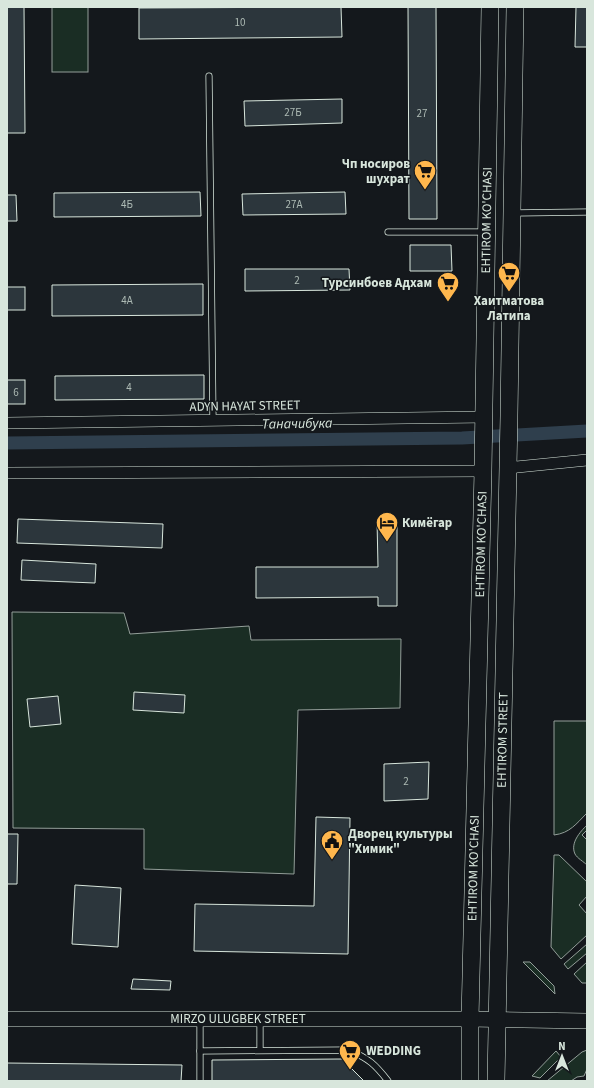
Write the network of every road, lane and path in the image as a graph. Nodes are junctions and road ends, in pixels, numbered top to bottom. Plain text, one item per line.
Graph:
1 (490, 7) edge
2 (515, 7) edge
3 (209, 76) dead end
4 (587, 212) edge
5 (512, 213) junction
6 (388, 232) dead end
7 (487, 232) junction
8 (484, 417) junction
9 (213, 420) junction
10 (7, 423) edge
11 (587, 460) edge
12 (507, 464) junction
13 (482, 471) junction
14 (7, 473) edge
15 (7, 1019) edge
16 (200, 1019) junction
17 (260, 1019) junction
18 (470, 1019) junction
19 (496, 1019) junction
20 (587, 1021) edge
21 (260, 1050) junction
22 (200, 1051) junction
23 (200, 1081) edge
24 (388, 1081) edge
25 (470, 1081) edge
26 (496, 1081) edge

1 - 7 main road, EHTIROM KO'CHASI
2 - 5 main road, EHTIROM KO'CHASI
3 - 9 lane
4 - 5 lane
5 - 12 main road, EHTIROM KO'CHASI
6 - 7 lane
7 - 8 main road, EHTIROM KO'CHASI
8 - 9 street, ADYN HAYAT STREET
8 - 13 main road, EHTIROM KO'CHASI
9 - 10 street, ADYN HAYAT STREET
11 - 12 street
12 - 19 main road, EHTIROM STREET
13 - 14 street
13 - 18 main road, EHTIROM KO'CHASI
15 - 16 main road, MIRZO ULUGBEK STREET
16 - 17 main road, MIRZO ULUGBEK STREET
16 - 22 lane
17 - 18 main road, MIRZO ULUGBEK STREET
17 - 21 lane
18 - 19 main road, MIRZO ULUGBEK STREET
18 - 25 main road, EHTIROM KO'CHASI
19 - 20 main road, MIRZO ULUGBEK STREET
19 - 26 main road
21 - 22 lane
21 - 24 lane
22 - 23 lane

